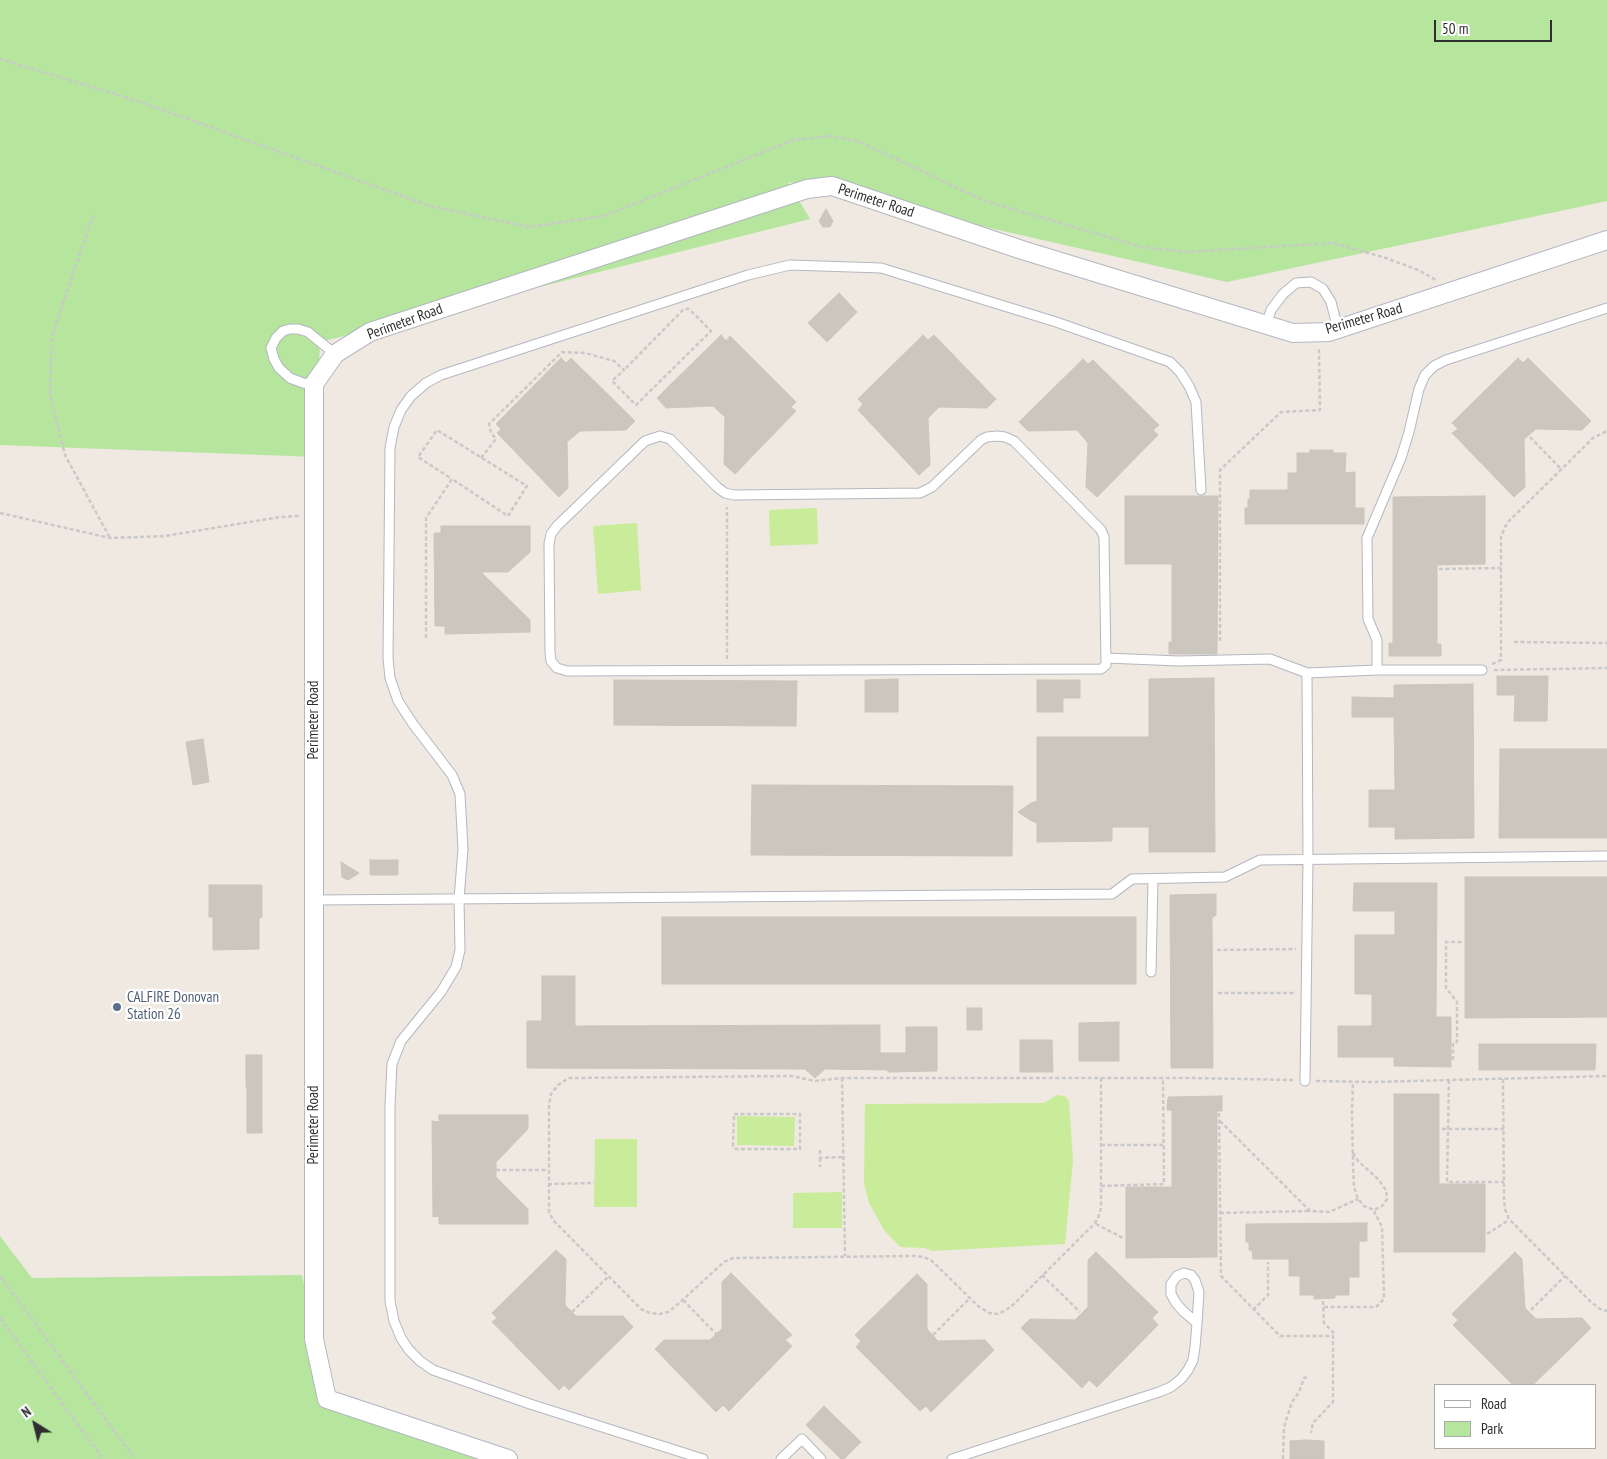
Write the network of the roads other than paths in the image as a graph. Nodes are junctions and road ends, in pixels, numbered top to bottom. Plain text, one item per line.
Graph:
1 (1607, 240) edge
2 (1607, 308) edge
3 (1266, 324) junction
4 (1338, 329) junction
5 (335, 354) junction
6 (314, 384) junction
7 (1201, 490) dead end
8 (1106, 658) junction
9 (1377, 670) junction
10 (1482, 670) road end
11 (1307, 673) junction
12 (1607, 856) edge
13 (1308, 860) junction
14 (1153, 879) junction
15 (459, 899) junction
16 (314, 900) junction
17 (1152, 972) dead end
18 (1305, 1080) road end
19 (1197, 1323) junction
20 (508, 1459) edge
21 (703, 1459) edge
22 (781, 1459) edge
23 (821, 1459) edge
24 (952, 1459) edge

1 - 4 street, Perimeter Road
2 - 9 lane
3 - 4 street, Perimeter Road
3 - 4 lane
3 - 5 street, Perimeter Road
5 - 6 street, Perimeter Road
5 - 6 lane
6 - 16 street, Perimeter Road
7 - 15 lane
8 - 8 lane
8 - 11 lane
9 - 10 lane
9 - 11 lane
11 - 13 lane
12 - 13 lane
13 - 14 lane
13 - 18 lane
14 - 15 lane
14 - 17 lane
15 - 16 lane
15 - 21 lane
16 - 20 street, Perimeter Road
19 - 19 lane
19 - 24 lane
22 - 23 lane

